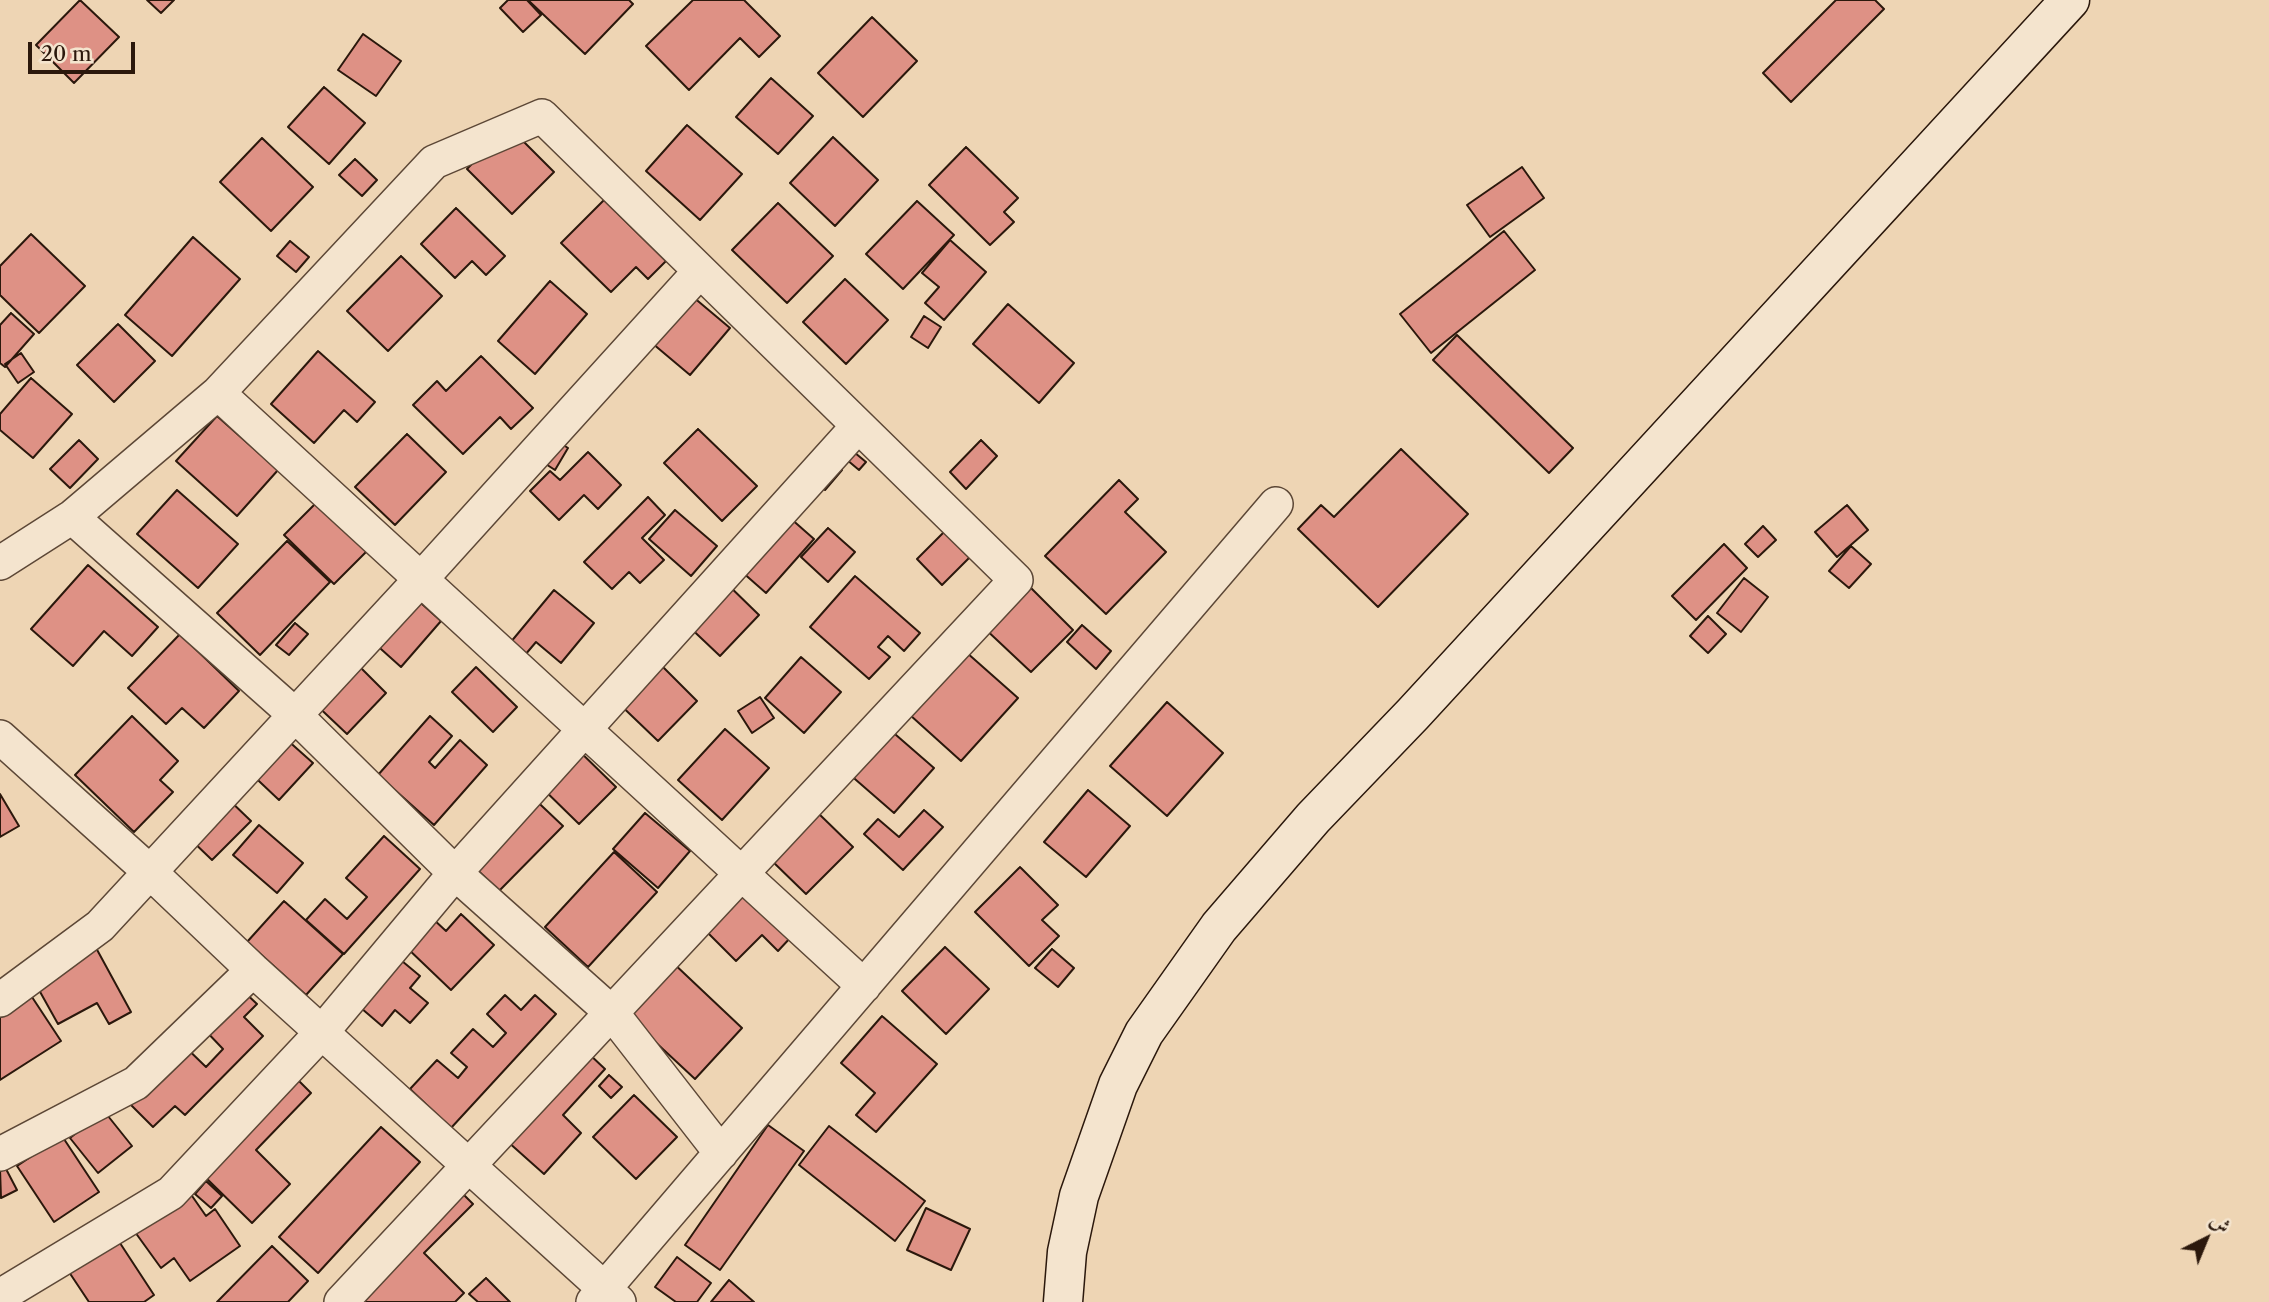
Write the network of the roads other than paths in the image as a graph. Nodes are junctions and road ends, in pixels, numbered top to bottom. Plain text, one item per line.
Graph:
1 (2070, 0) edge
2 (700, 271) junction
3 (218, 393) junction
4 (858, 426) junction
5 (1276, 504) dead end
6 (72, 517) junction
7 (0, 563) edge
8 (421, 579) junction
9 (294, 714) junction
10 (585, 729) junction
11 (0, 737) edge
12 (150, 872) junction
13 (455, 873) junction
14 (742, 874) junction
15 (253, 970) junction
16 (864, 986) junction
17 (0, 1000) edge
18 (612, 1013) junction
19 (321, 1032) junction
20 (721, 1153) junction
21 (0, 1154) edge
22 (470, 1165) junction
23 (0, 1296) edge
24 (606, 1298) edge
25 (341, 1302) edge
26 (1063, 1302) edge

1 - 26 main road
2 - 3 street
2 - 4 street
2 - 8 street
3 - 6 street
3 - 8 street
4 - 10 street
4 - 14 street
5 - 16 street
6 - 7 street
6 - 9 street
8 - 9 street
8 - 10 street
9 - 12 street
9 - 13 street
10 - 13 street
10 - 14 street
11 - 12 street
12 - 15 street
12 - 17 street
13 - 18 street
13 - 19 street
14 - 16 street
14 - 18 street
15 - 19 street
15 - 21 street
16 - 20 street
18 - 20 street
18 - 22 street
19 - 22 street
19 - 23 street
20 - 24 street
22 - 24 street
22 - 25 street

